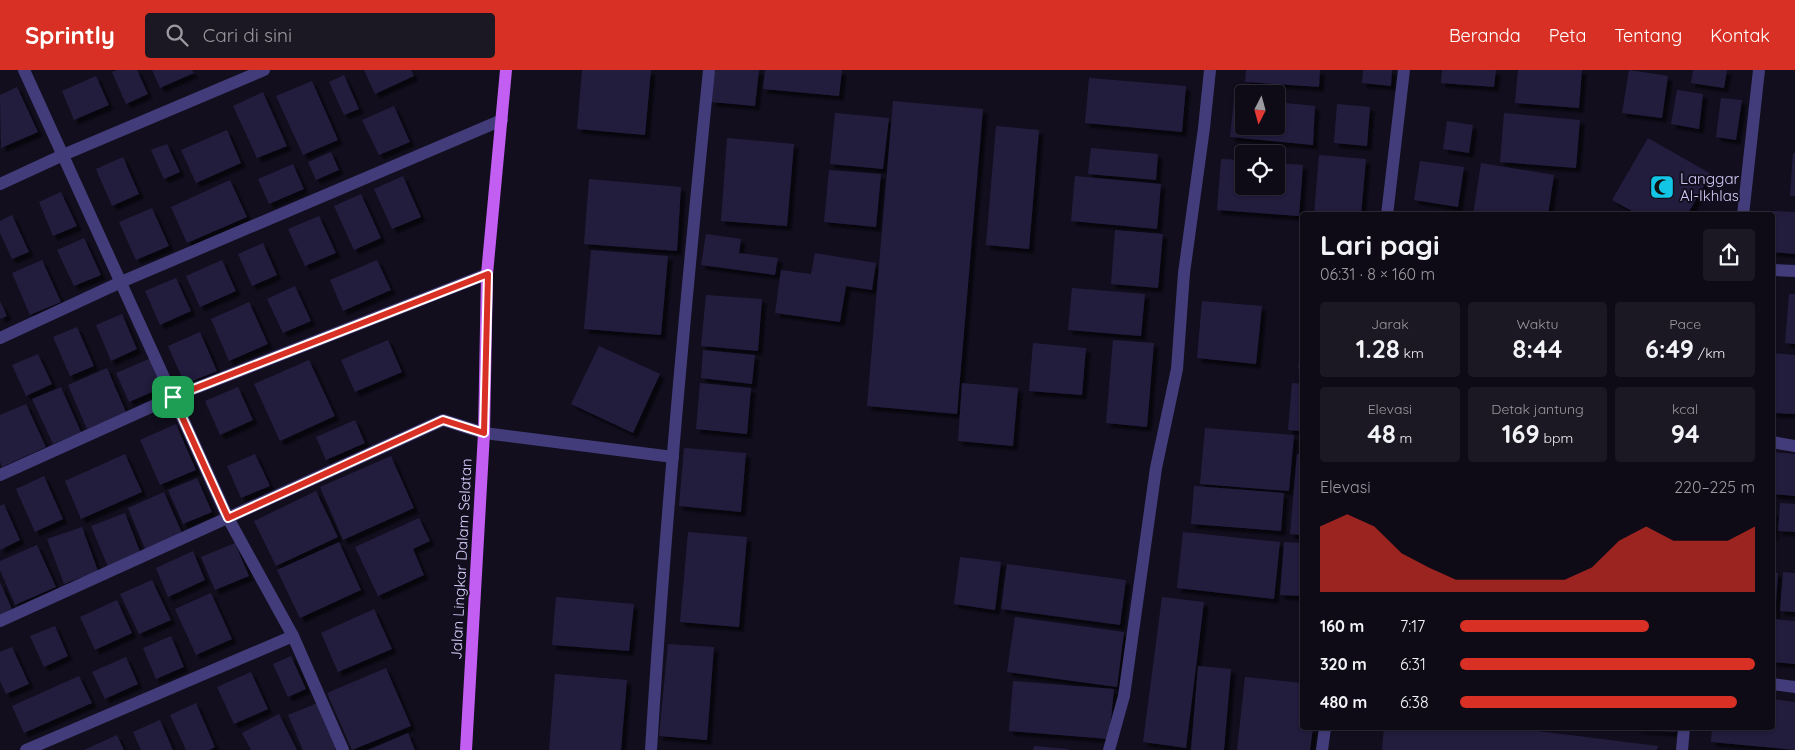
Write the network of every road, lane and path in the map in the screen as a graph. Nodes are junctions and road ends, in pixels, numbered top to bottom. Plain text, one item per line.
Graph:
1 (24, 70) edge
2 (264, 70) edge
3 (506, 70) edge
4 (710, 70) edge
5 (1210, 70) edge
6 (1404, 70) edge
7 (1760, 70) edge
8 (502, 120) junction
9 (63, 155) junction
10 (0, 184) edge
11 (1387, 212) edge
12 (1743, 212) edge
13 (1775, 270) edge
14 (1795, 271) edge
15 (488, 274) junction
16 (121, 282) junction
17 (0, 338) edge
18 (173, 397) junction
19 (484, 433) junction
20 (1775, 443) edge
21 (1795, 446) edge
22 (673, 457) junction
23 (0, 476) edge
24 (228, 518) junction
25 (0, 621) edge
26 (293, 636) junction
27 (1775, 684) edge
28 (1795, 687) edge
29 (1325, 730) edge
30 (1684, 730) edge
31 (26, 750) edge
32 (343, 750) edge
33 (466, 750) edge
34 (651, 750) edge
35 (1109, 750) edge
36 (1322, 750) edge
37 (1682, 750) edge

1 - 9 street
2 - 9 street
3 - 8 main road, Jalan Lingkar Dalam Selatan
4 - 22 street
5 - 35 street
6 - 11 street
7 - 12 street
8 - 15 main road, Jalan Lingkar Dalam Selatan
8 - 16 street
9 - 10 street
9 - 16 street
13 - 14 street
15 - 18 street
15 - 19 main road, Jalan Lingkar Dalam Selatan
16 - 17 street
16 - 18 street
18 - 23 street
18 - 24 street
19 - 22 street
19 - 24 street
19 - 33 main road, Jalan Lingkar Dalam Selatan
20 - 21 street
22 - 34 street
24 - 25 street
24 - 26 street
26 - 31 street
26 - 32 street
27 - 28 street
29 - 36 street
30 - 37 street

